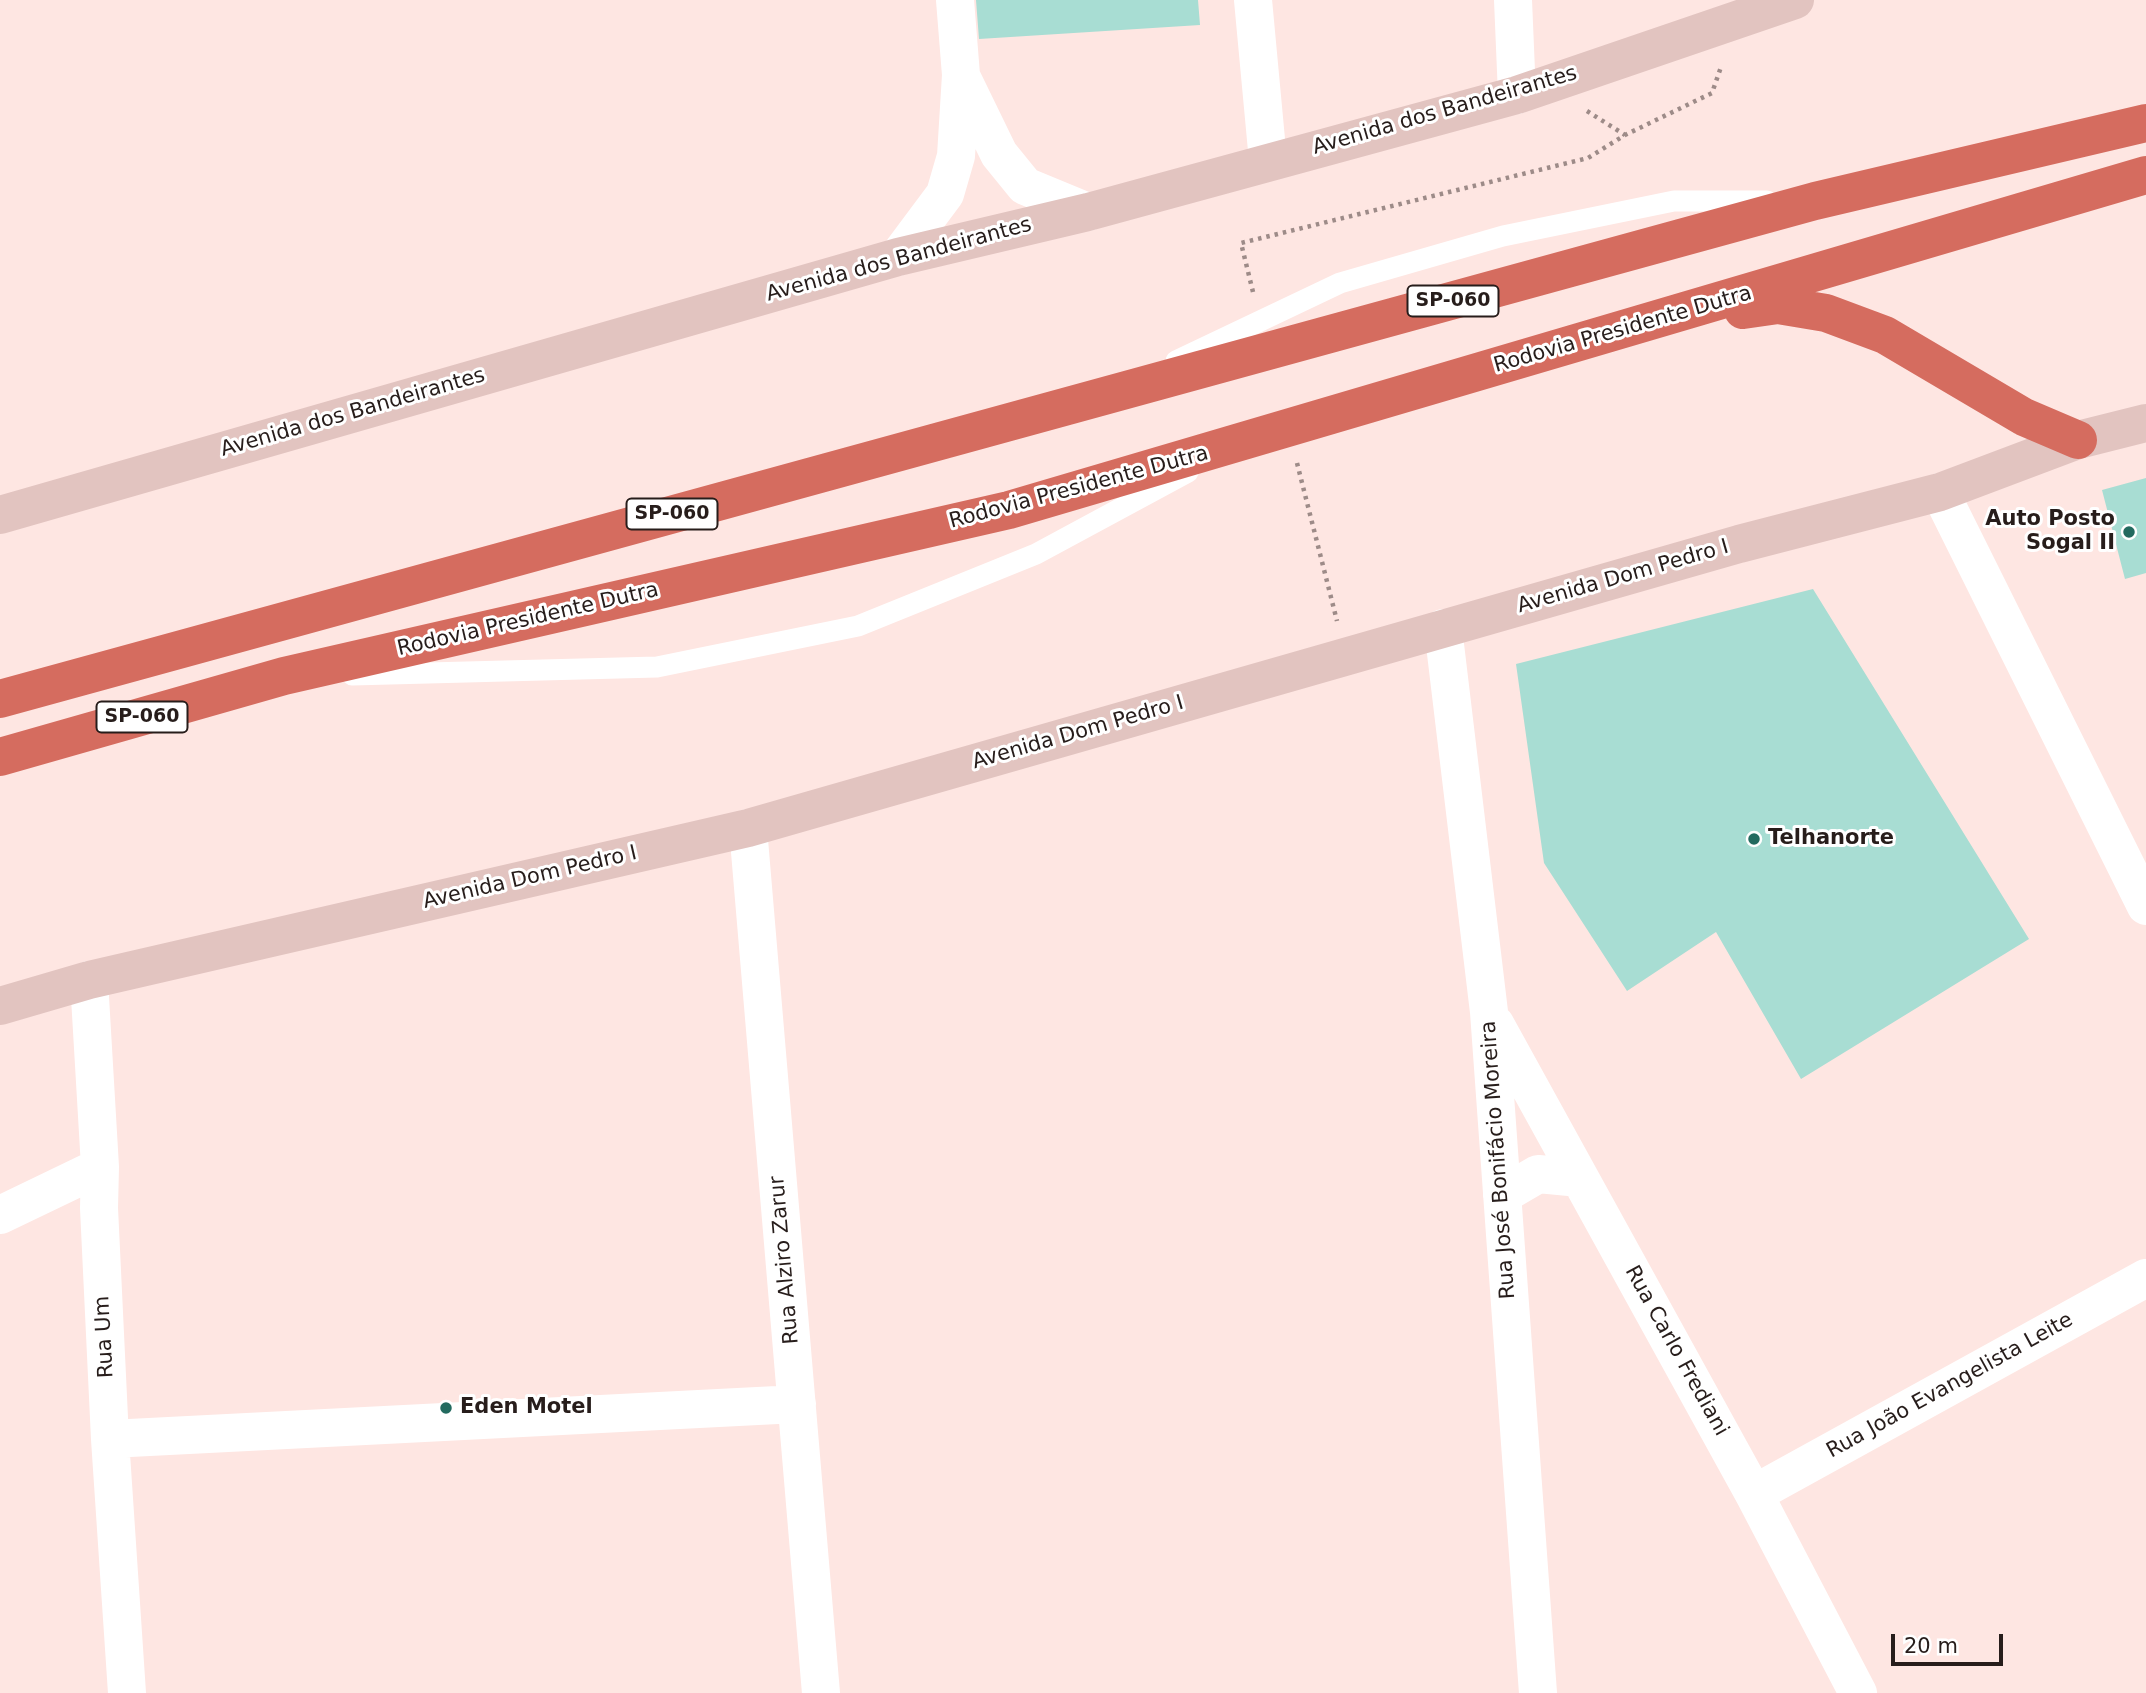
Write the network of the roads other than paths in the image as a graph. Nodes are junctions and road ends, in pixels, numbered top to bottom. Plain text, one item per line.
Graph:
1 (955, 0) edge
2 (1253, 0) edge
3 (1513, 0) edge
4 (1795, 0) edge
5 (961, 75) junction
6 (1517, 95) junction
7 (2146, 123) edge
8 (1268, 160) junction
9 (2146, 175) edge
10 (1088, 212) junction
11 (898, 257) junction
12 (1651, 322) junction
13 (2146, 423) edge
14 (2078, 440) junction
15 (1241, 442) junction
16 (1940, 492) junction
17 (0, 515) edge
18 (1443, 628) junction
19 (284, 676) junction
20 (0, 699) edge
21 (0, 757) edge
22 (748, 828) junction
23 (2146, 906) edge
24 (89, 980) junction
25 (0, 1006) edge
26 (1489, 1012) junction
27 (100, 1167) junction
28 (1580, 1178) junction
29 (1502, 1195) junction
30 (0, 1215) edge
31 (2146, 1278) edge
32 (797, 1404) junction
33 (110, 1439) junction
34 (1754, 1494) junction
35 (127, 1693) edge
36 (821, 1693) edge
37 (1538, 1693) edge
38 (1858, 1693) edge

1 - 5 street
2 - 8 street
3 - 6 street
4 - 6 main road, Avenida dos Bandeirantes
5 - 10 street
5 - 11 street
6 - 8 main road, Avenida dos Bandeirantes
7 - 20 highway, SP-060
8 - 10 main road, Avenida dos Bandeirantes
9 - 12 highway, Rodovia Presidente Dutra / SP-060
10 - 11 main road, Avenida dos Bandeirantes
11 - 17 main road, Avenida dos Bandeirantes
12 - 14 highway
12 - 15 highway, Rodovia Presidente Dutra / SP-060
13 - 14 main road, Avenida Dom Pedro I
14 - 16 main road, Avenida Dom Pedro I
15 - 19 highway, Rodovia Presidente Dutra / SP-060
15 - 19 lane
16 - 18 main road, Avenida Dom Pedro I
16 - 23 street
18 - 22 main road, Avenida Dom Pedro I
18 - 26 street, Rua José Bonifácio Moreira
19 - 21 highway, Rodovia Presidente Dutra / SP-060
22 - 24 main road, Avenida Dom Pedro I
22 - 32 street, Rua Alziro Zarur
24 - 25 main road, Avenida Dom Pedro I
24 - 27 street, Rua Um
26 - 28 street, Rua Carlo Frediani
26 - 29 street, Rua José Bonifácio Moreira
27 - 30 street
27 - 33 street, Rua Um
28 - 29 street
28 - 34 street, Rua Carlo Frediani
29 - 37 street, Rua José Bonifácio Moreira
31 - 34 street, Rua João Evangelista Leite
32 - 33 street
32 - 36 street, Rua Alziro Zarur
33 - 35 street, Rua Um
34 - 38 street, Rua Carlo Frediani

